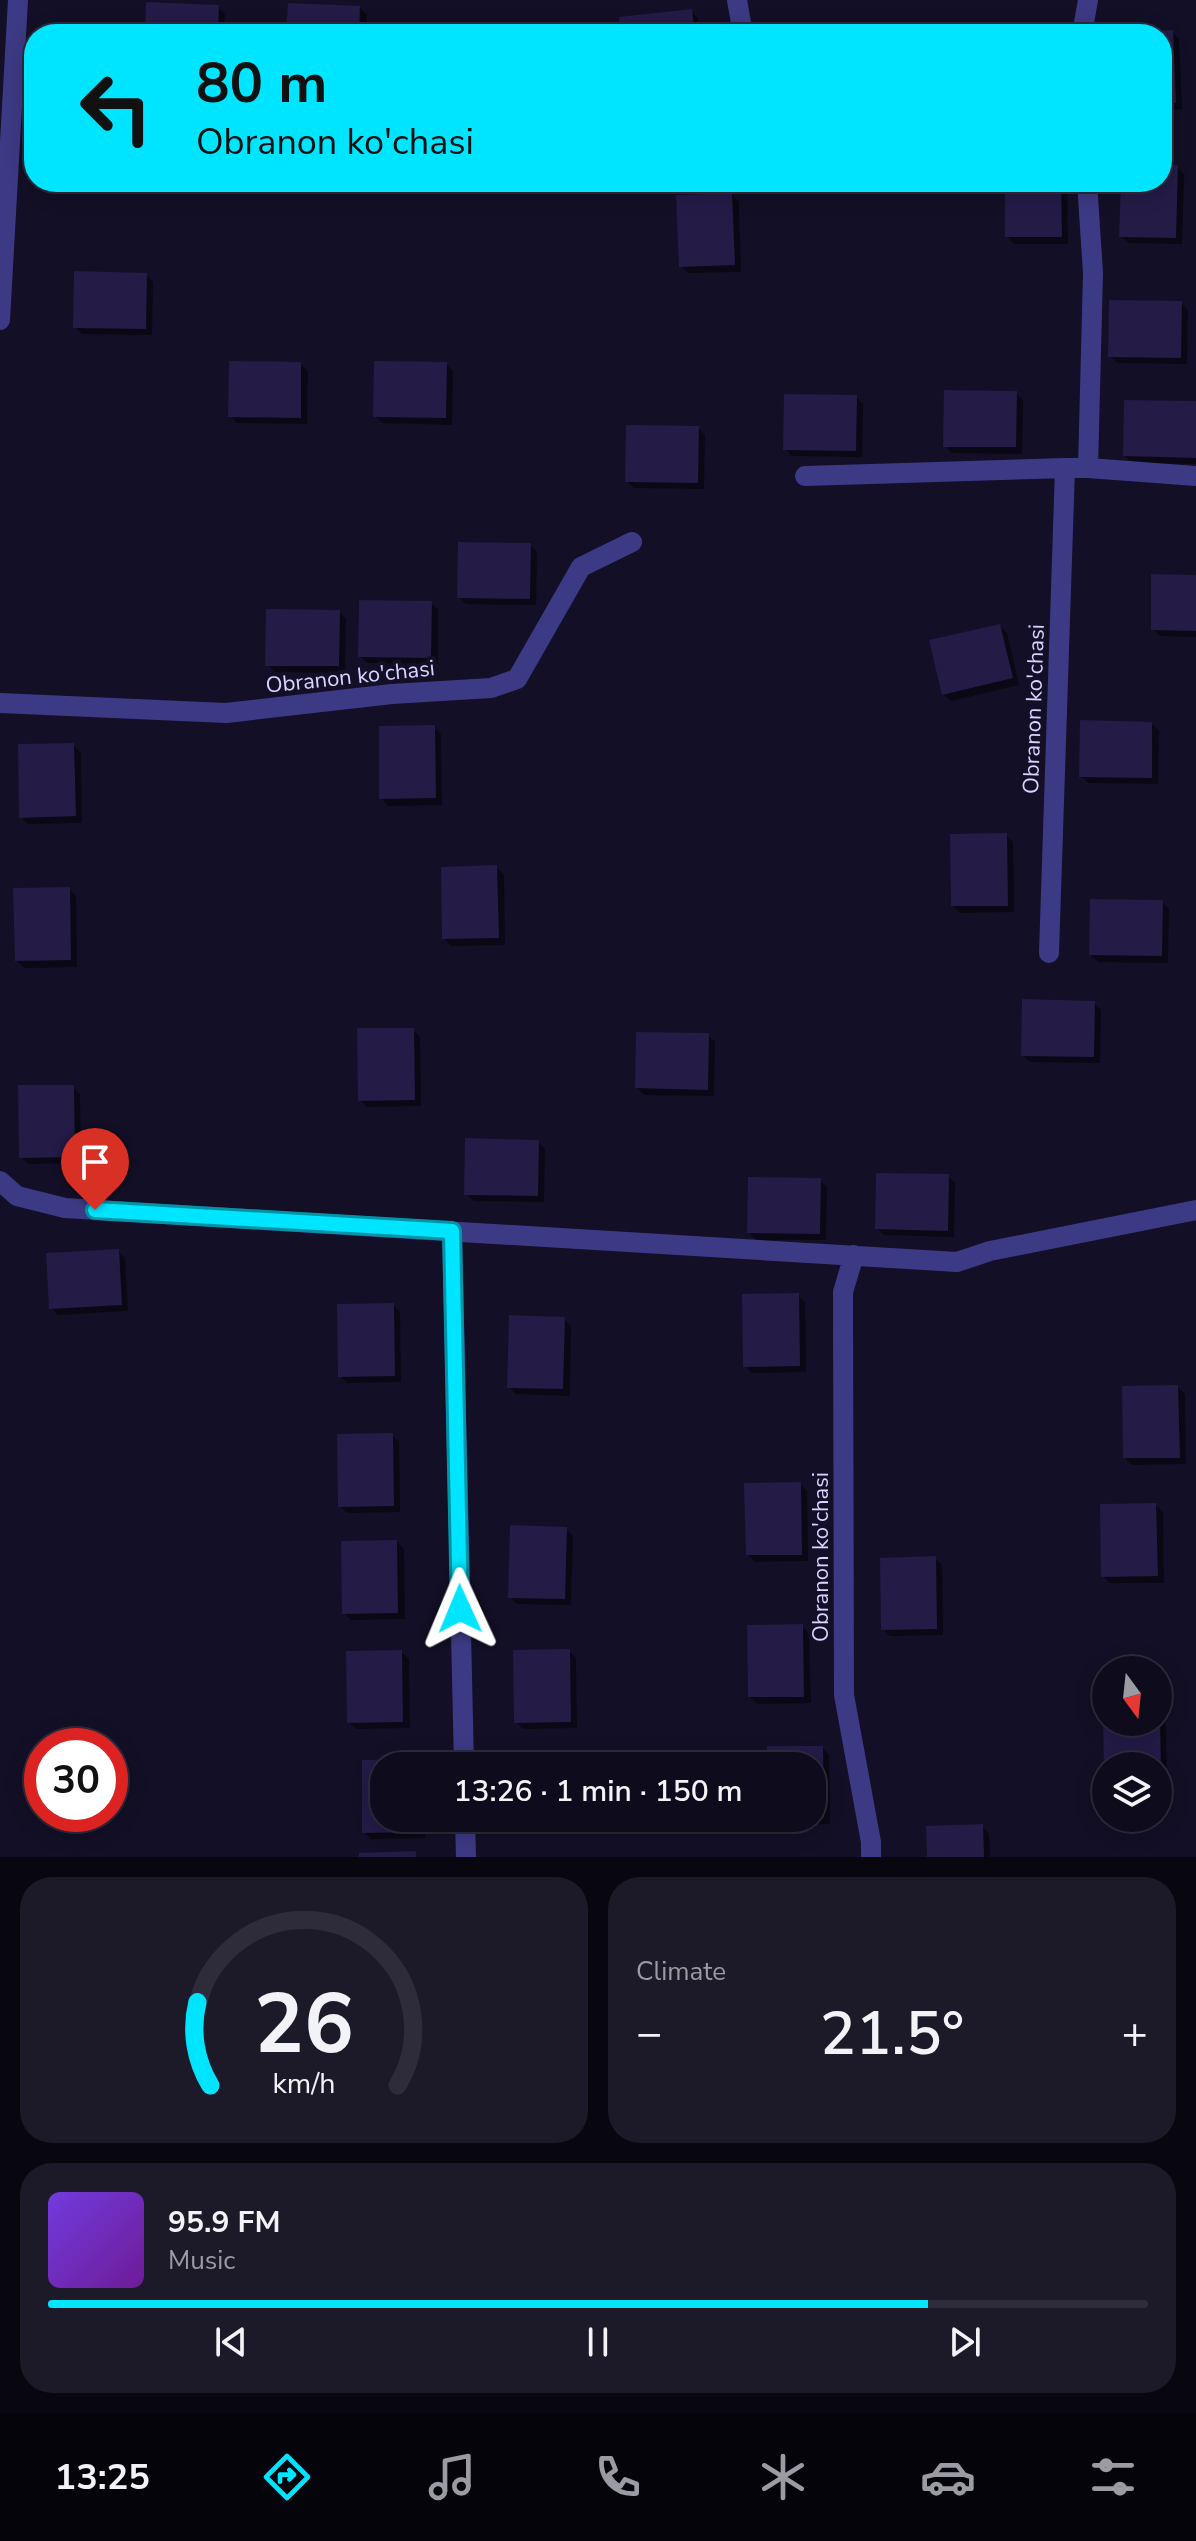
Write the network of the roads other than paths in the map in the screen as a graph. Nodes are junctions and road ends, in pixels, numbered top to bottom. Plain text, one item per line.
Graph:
1 (18, 0) edge
2 (737, 0) edge
3 (1088, 0) edge
4 (741, 24) edge
5 (1084, 24) edge
6 (24, 80) edge
7 (1088, 192) edge
8 (0, 320) edge
9 (1065, 468) junction
10 (1088, 468) junction
11 (805, 476) dead end
12 (1196, 476) edge
13 (632, 542) dead end
14 (0, 703) edge
15 (1049, 953) dead end
16 (0, 1181) edge
17 (1196, 1210) edge
18 (452, 1231) junction
19 (854, 1255) junction
20 (464, 1752) edge
21 (465, 1832) edge
22 (466, 1857) edge
23 (871, 1857) edge

1 - 6 street
2 - 4 street
3 - 5 street
6 - 8 street
7 - 10 street
9 - 10 street
9 - 11 street
9 - 15 street, Obranon ko'chasi
10 - 12 street
13 - 14 street, Obranon ko'chasi
16 - 18 street
17 - 19 street
18 - 19 street
18 - 20 street
19 - 23 street, Obranon ko'chasi
21 - 22 street

